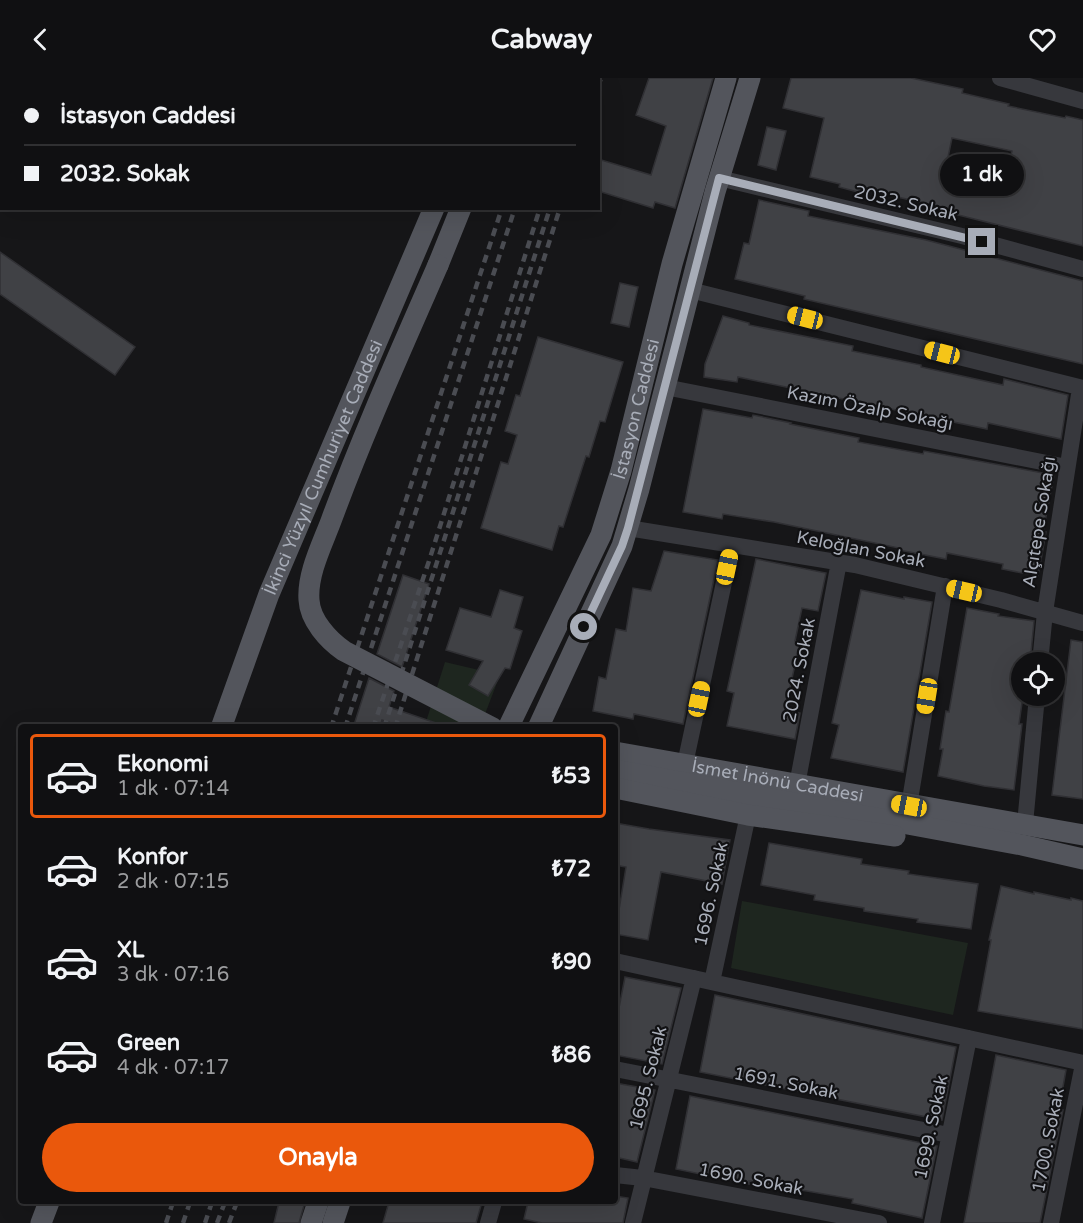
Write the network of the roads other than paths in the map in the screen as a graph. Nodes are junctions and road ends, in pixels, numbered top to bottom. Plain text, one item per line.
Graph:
1 (726, 78) edge
2 (750, 78) edge
3 (1000, 78) edge
4 (1083, 101) edge
5 (719, 178) junction
6 (433, 210) edge
7 (460, 210) edge
8 (1083, 269) edge
9 (690, 290) junction
10 (665, 387) junction
11 (1081, 388) edge
12 (1067, 467) junction
13 (628, 528) junction
14 (732, 545) junction
15 (839, 562) junction
16 (945, 586) junction
17 (1045, 612) junction
18 (1083, 623) edge
19 (1041, 652) edge
20 (1036, 706) edge
21 (222, 724) edge
22 (509, 724) edge
23 (511, 724) edge
24 (540, 724) edge
25 (618, 753) edge
26 (685, 764) junction
27 (618, 770) edge
28 (797, 785) junction
29 (618, 789) edge
30 (748, 815) junction
31 (908, 815) junction
32 (1025, 824) junction
33 (1083, 835) edge
34 (999, 841) junction
35 (1083, 859) edge
36 (618, 962) edge
37 (694, 978) junction
38 (712, 982) junction
39 (969, 1038) junction
40 (1083, 1063) edge
41 (618, 1070) edge
42 (668, 1079) junction
43 (950, 1136) junction
44 (618, 1175) edge
45 (643, 1178) junction
46 (48, 1204) edge
47 (317, 1204) edge
48 (339, 1204) edge
49 (493, 1204) edge
50 (41, 1223) edge
51 (311, 1223) edge
52 (333, 1223) edge
53 (488, 1223) edge
54 (633, 1223) edge
55 (879, 1223) edge
56 (932, 1223) edge
57 (1051, 1223) edge

1 - 23 main road, İstasyon Caddesi
2 - 5 main road, İstasyon Caddesi
3 - 4 street
5 - 8 street, 2032. Sokak
5 - 9 main road, İstasyon Caddesi
6 - 21 main road, İkinci Yüzyıl Cumhuriyet Caddesi
7 - 22 main road, bridge
9 - 10 main road, İstasyon Caddesi
9 - 11 street
10 - 12 street, Kazım Özalp Sokağı
10 - 13 main road, İstasyon Caddesi
11 - 12 street, Alçıtepe Sokağı
12 - 17 street, Alçıtepe Sokağı
13 - 14 street, Keloğlan Sokak
13 - 24 main road, İstasyon Caddesi
14 - 15 street, Keloğlan Sokak
14 - 26 street
15 - 16 street, Keloğlan Sokak
15 - 28 street, 2024. Sokak
16 - 17 street, Keloğlan Sokak
16 - 31 street
17 - 18 street, Keloğlan Sokak
17 - 19 street, Alçıtepe Sokağı
20 - 32 street
25 - 26 main road, İsmet İnönü Caddesi
26 - 28 main road, İsmet İnönü Caddesi
27 - 31 main road
28 - 31 main road, İsmet İnönü Caddesi
29 - 30 main road, İsmet İnönü Caddesi
30 - 34 main road, İsmet İnönü Caddesi
30 - 38 street, 1696. Sokak
31 - 32 main road, İsmet İnönü Caddesi
31 - 34 main road, İsmet İnönü Caddesi
32 - 33 main road, İsmet İnönü Caddesi
34 - 35 main road, İsmet İnönü Caddesi
36 - 37 street
37 - 38 street
37 - 42 street, 1695. Sokak
38 - 39 street
39 - 40 street
39 - 43 street, 1699. Sokak
40 - 57 street, 1700. Sokak
41 - 42 street, 1691. Sokak
42 - 43 street, 1691. Sokak
42 - 45 street, 1695. Sokak
43 - 56 street, 1699. Sokak
44 - 45 street, 1690. Sokak
45 - 54 street, 1695. Sokak
45 - 55 street, 1690. Sokak
46 - 50 main road
47 - 51 main road
48 - 52 main road
49 - 53 street

